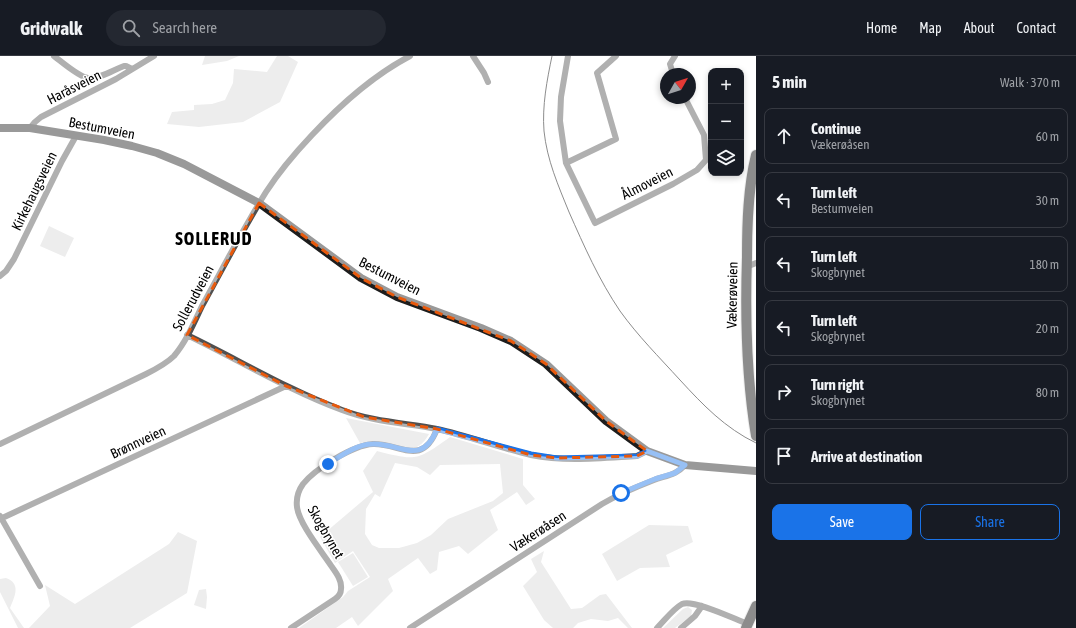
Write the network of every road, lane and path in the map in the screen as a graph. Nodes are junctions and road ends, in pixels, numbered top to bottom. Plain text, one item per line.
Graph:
1 (54, 56) edge
2 (154, 56) edge
3 (410, 56) edge
4 (473, 56) edge
5 (568, 56) edge
6 (616, 56) edge
7 (675, 56) edge
8 (671, 68) edge
9 (132, 69) junction
10 (488, 82) dead end
11 (688, 104) edge
12 (0, 128) edge
13 (30, 128) junction
14 (76, 136) junction
15 (756, 155) edge
16 (566, 163) junction
17 (259, 203) junction
18 (756, 263) edge
19 (746, 267) junction
20 (0, 276) edge
21 (187, 335) junction
22 (286, 386) junction
23 (437, 429) junction
24 (756, 432) edge
25 (0, 444) edge
26 (647, 451) junction
27 (685, 465) junction
28 (756, 471) edge
29 (0, 518) edge
30 (40, 586) dead end
31 (702, 606) junction
32 (756, 606) edge
33 (747, 626) edge
34 (292, 628) edge
35 (410, 628) edge
36 (657, 628) edge
37 (681, 628) edge

1 - 9 street, Haråsveien
2 - 9 street, Haråsveien
3 - 17 street, Sollerudveien
4 - 10 street
5 - 16 street
6 - 16 street
7 - 8 street
9 - 13 street, Haråsveien
11 - 16 street, Ålmoveien
12 - 13 street, Bestumveien
13 - 14 street, Bestumveien
14 - 17 street, Bestumveien
14 - 20 street, Kirkehaugsveien
15 - 19 main road, Vækerøveien
17 - 21 street, Sollerudveien
17 - 26 street, Bestumveien
18 - 19 street
19 - 24 main road, Vækerøveien
21 - 22 street
21 - 25 street, Sollerudveien
22 - 23 street
22 - 29 street, Brønnveien
23 - 26 street
23 - 34 street, Skogbrynet
26 - 27 street, Bestumveien
27 - 28 street, Bestumveien
27 - 35 street, Vækerøåsen
29 - 30 street, Brønnveien
31 - 33 street
31 - 36 street
31 - 37 street
32 - 33 main road

